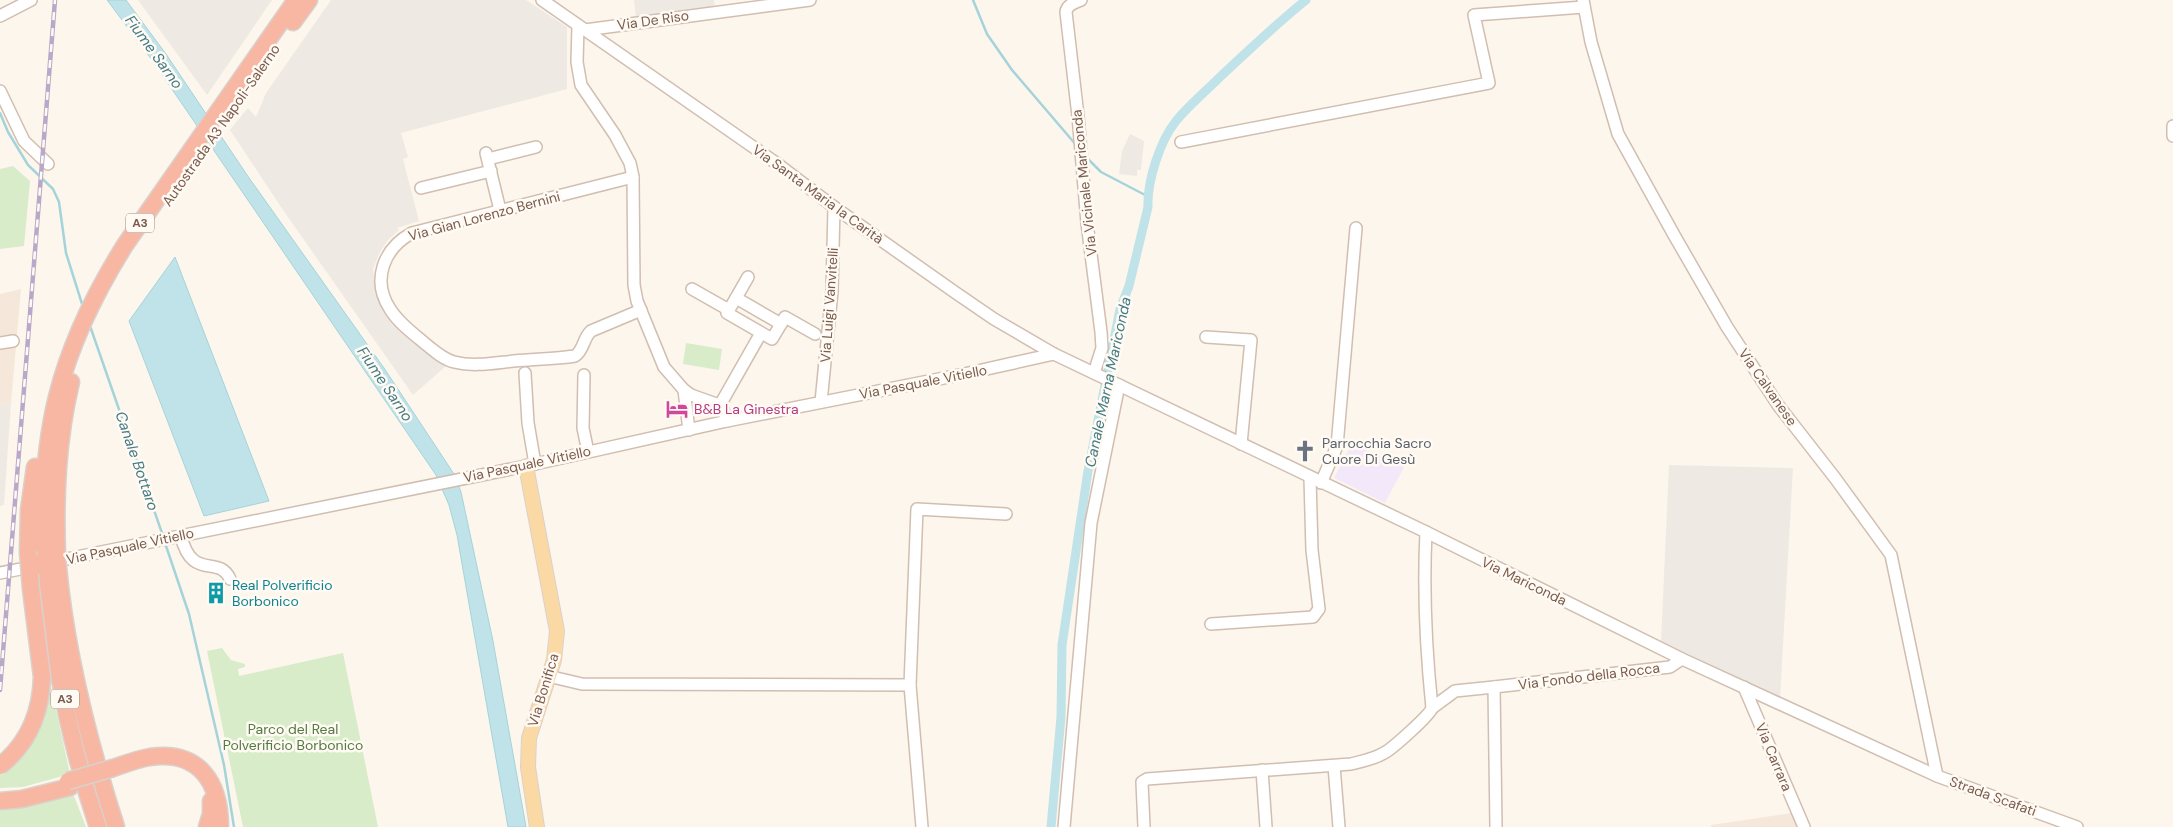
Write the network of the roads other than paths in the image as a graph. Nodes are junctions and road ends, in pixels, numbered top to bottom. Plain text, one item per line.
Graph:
1 (31, 0) edge
2 (296, 0) edge
3 (309, 0) edge
4 (542, 0) edge
5 (810, 0) edge
6 (1081, 0) edge
7 (1583, 4) edge
8 (0, 16) edge
9 (581, 28) junction
10 (0, 91) edge
11 (226, 110) junction
12 (2173, 126) edge
13 (2173, 136) edge
14 (1181, 142) dead end
15 (536, 146) dead end
16 (48, 164) dead end
17 (491, 171) junction
18 (633, 177) junction
19 (421, 188) dead end
20 (834, 207) junction
21 (500, 210) junction
22 (1356, 228) dead end
23 (748, 277) dead end
24 (692, 289) dead end
25 (736, 298) junction
26 (98, 302) junction
27 (640, 310) junction
28 (729, 310) junction
29 (781, 324) junction
30 (761, 333) junction
31 (815, 334) dead end
32 (1206, 338) dead end
33 (12, 341) dead end
34 (0, 344) edge
35 (1054, 354) junction
36 (525, 373) dead end
37 (584, 375) dead end
38 (1098, 375) junction
39 (60, 384) junction
40 (1116, 384) junction
41 (684, 390) junction
42 (704, 401) junction
43 (821, 402) junction
44 (720, 405) junction
45 (688, 416) junction
46 (727, 421) junction
47 (690, 430) junction
48 (1241, 444) junction
49 (588, 452) junction
50 (530, 465) junction
51 (1316, 481) junction
52 (1006, 514) dead end
53 (1426, 532) junction
54 (176, 537) junction
55 (51, 563) junction
56 (0, 573) edge
57 (230, 579) dead end
58 (62, 600) junction
59 (1211, 624) dead end
60 (1682, 659) junction
61 (548, 676) junction
62 (910, 685) junction
63 (1494, 687) junction
64 (1744, 687) junction
65 (1432, 708) junction
66 (0, 766) edge
67 (1334, 766) junction
68 (1262, 770) junction
69 (114, 771) junction
70 (1937, 776) junction
71 (69, 784) junction
72 (0, 794) edge
73 (0, 802) edge
74 (98, 827) edge
75 (116, 827) edge
76 (127, 827) edge
77 (207, 827) edge
78 (220, 827) edge
79 (537, 827) edge
80 (922, 827) edge
81 (1064, 827) edge
82 (1144, 827) edge
83 (1266, 827) edge
84 (1339, 827) edge
85 (1496, 827) edge
86 (1804, 827) edge
87 (2076, 827) edge

1 - 8 street
2 - 11 highway, Autostrada A3 Napoli-Salerno / A3
3 - 11 highway, Autostrada A3 Napoli-Salerno / A3
4 - 9 street, Via Santa Maria la Carità
5 - 9 street, Via De Riso
6 - 38 street, Via Vicinale Mariconda
7 - 14 street
7 - 70 street, Via Calvanese
9 - 18 street
9 - 20 street, Via Santa Maria la Carità
10 - 16 street
11 - 26 highway, Autostrada A3 Napoli-Salerno / A3
12 - 13 street
15 - 17 street
17 - 19 street
17 - 21 street
18 - 21 street, Via Gian Lorenzo Bernini
18 - 27 street
20 - 35 street, Via Santa Maria la Carità
20 - 43 street, Via Luigi Vanvitelli
21 - 27 street, Via Gian Lorenzo Bernini
22 - 51 street
23 - 25 street
24 - 28 street
25 - 28 street
25 - 29 street
26 - 39 highway, Autostrada A3 Napoli-Salerno / A3
26 - 55 highway, Autostrada A3 Napoli-Salerno / A3
27 - 41 street
28 - 30 street
29 - 30 street
29 - 31 street
30 - 44 street
32 - 48 street
33 - 34 street
35 - 38 street, Via Santa Maria la Carità
35 - 43 street, Via Pasquale Vitiello
36 - 50 street
37 - 49 street
38 - 40 street, Via Santa Maria la Carità
39 - 55 highway, Autostrada A3 Napoli-Salerno / A3
39 - 66 highway, bridge
40 - 48 street, Via Mariconda
40 - 81 street
41 - 42 street
41 - 45 street
42 - 44 street
42 - 45 street
43 - 46 street, Via Pasquale Vitiello
44 - 46 street
45 - 47 street
46 - 47 street, Via Pasquale Vitiello
47 - 49 street, Via Pasquale Vitiello
48 - 51 street, Via Mariconda
49 - 50 street, Via Pasquale Vitiello
50 - 54 street, Via Pasquale Vitiello
50 - 61 main road, Via Bonifica
51 - 53 street, Via Mariconda
51 - 59 street
52 - 62 street
53 - 60 street, Via Mariconda
53 - 65 street
54 - 56 street, Via Pasquale Vitiello
54 - 57 street
55 - 58 highway, Autostrada A3 Napoli-Salerno / A3
55 - 74 highway, Autostrada A3 Napoli-Salerno / A3
58 - 75 highway, Autostrada A3 Napoli-Salerno / A3
58 - 76 highway
60 - 63 street, Via Fondo della Rocca
60 - 64 street, Via Mariconda
61 - 62 street
61 - 79 main road, Via Bonifica
62 - 80 street
63 - 65 street, Via Fondo della Rocca
63 - 85 street
64 - 70 street, Via Mariconda
64 - 86 street, Via Carrara
65 - 67 street, Via Fondo della Rocca
67 - 68 street, Via Fondo della Rocca
67 - 84 street
68 - 82 street, Via Fondo della Rocca
68 - 83 street
69 - 71 highway, bridge
69 - 77 highway
69 - 78 highway
70 - 87 street, Strada Scafati
71 - 72 highway
71 - 73 highway

